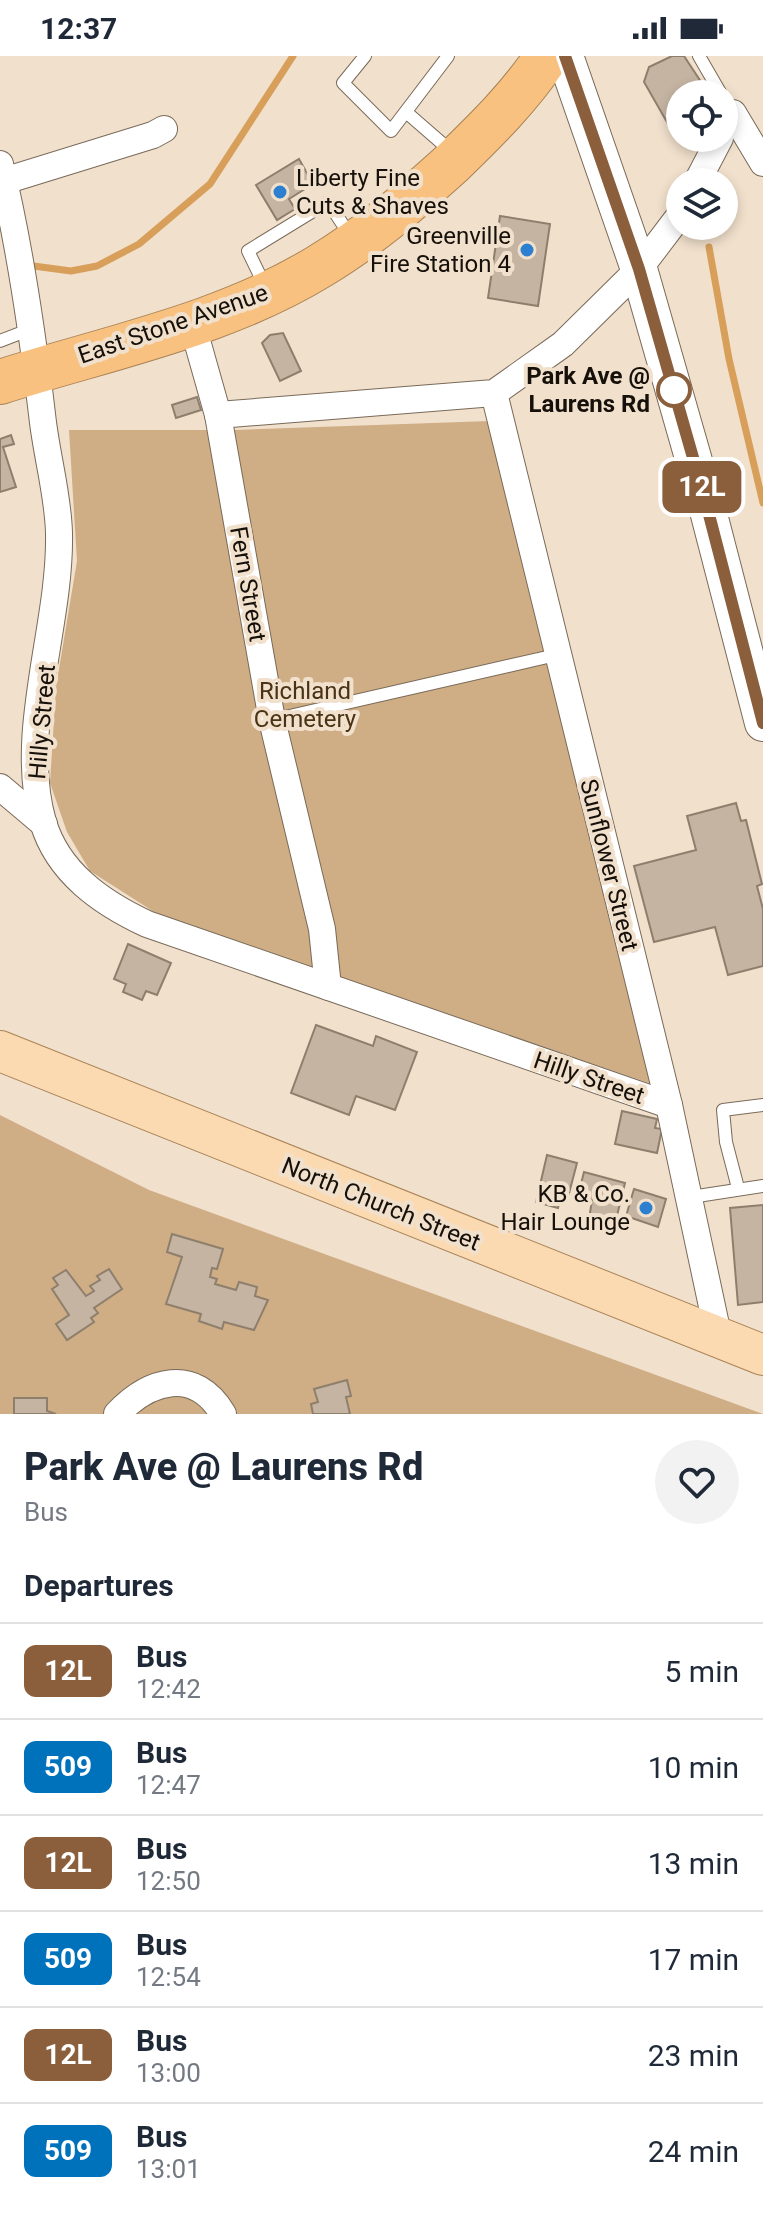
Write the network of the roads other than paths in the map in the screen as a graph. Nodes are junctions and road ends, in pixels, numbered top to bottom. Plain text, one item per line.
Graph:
1 (365, 56) edge
2 (448, 56) edge
3 (547, 56) edge
4 (565, 56) edge
5 (699, 56) edge
6 (711, 80) edge
7 (406, 112) junction
8 (738, 127) edge
9 (164, 129) dead end
10 (458, 157) junction
11 (763, 163) edge
12 (2, 172) edge
13 (666, 233) edge
14 (639, 269) junction
15 (192, 323) junction
16 (0, 341) edge
17 (24, 360) edge
18 (494, 393) junction
19 (218, 415) junction
20 (556, 655) junction
21 (272, 720) junction
22 (763, 723) edge
23 (0, 787) edge
24 (44, 824) junction
25 (328, 987) junction
26 (0, 1051) edge
27 (669, 1105) junction
28 (763, 1105) edge
29 (763, 1186) edge
30 (738, 1188) junction
31 (691, 1197) junction
32 (719, 1339) junction
33 (763, 1355) edge
34 (117, 1414) edge
35 (223, 1414) edge

1 - 7 lane
2 - 7 lane
3 - 10 highway, East Stone Avenue
4 - 14 street
5 - 6 lane
7 - 10 lane
8 - 11 street
9 - 12 street
10 - 15 highway, East Stone Avenue
12 - 17 street, Hilly Street
13 - 14 street
14 - 18 street
14 - 22 street
15 - 17 highway, East Stone Avenue
15 - 19 street, Fern Street
16 - 17 lane
17 - 24 street, Hilly Street
18 - 19 street
18 - 20 street, Sunflower Street
19 - 21 street, Fern Street
20 - 21 lane
20 - 27 street, Sunflower Street
21 - 25 street, Fern Street
23 - 24 street
24 - 25 street, Hilly Street
25 - 27 street, Hilly Street
26 - 32 main road, North Church Street
27 - 31 street, Sunflower Street
28 - 30 lane
29 - 30 lane
30 - 31 lane
31 - 32 street, Sunflower Street
32 - 33 main road, North Church Street
34 - 35 street

